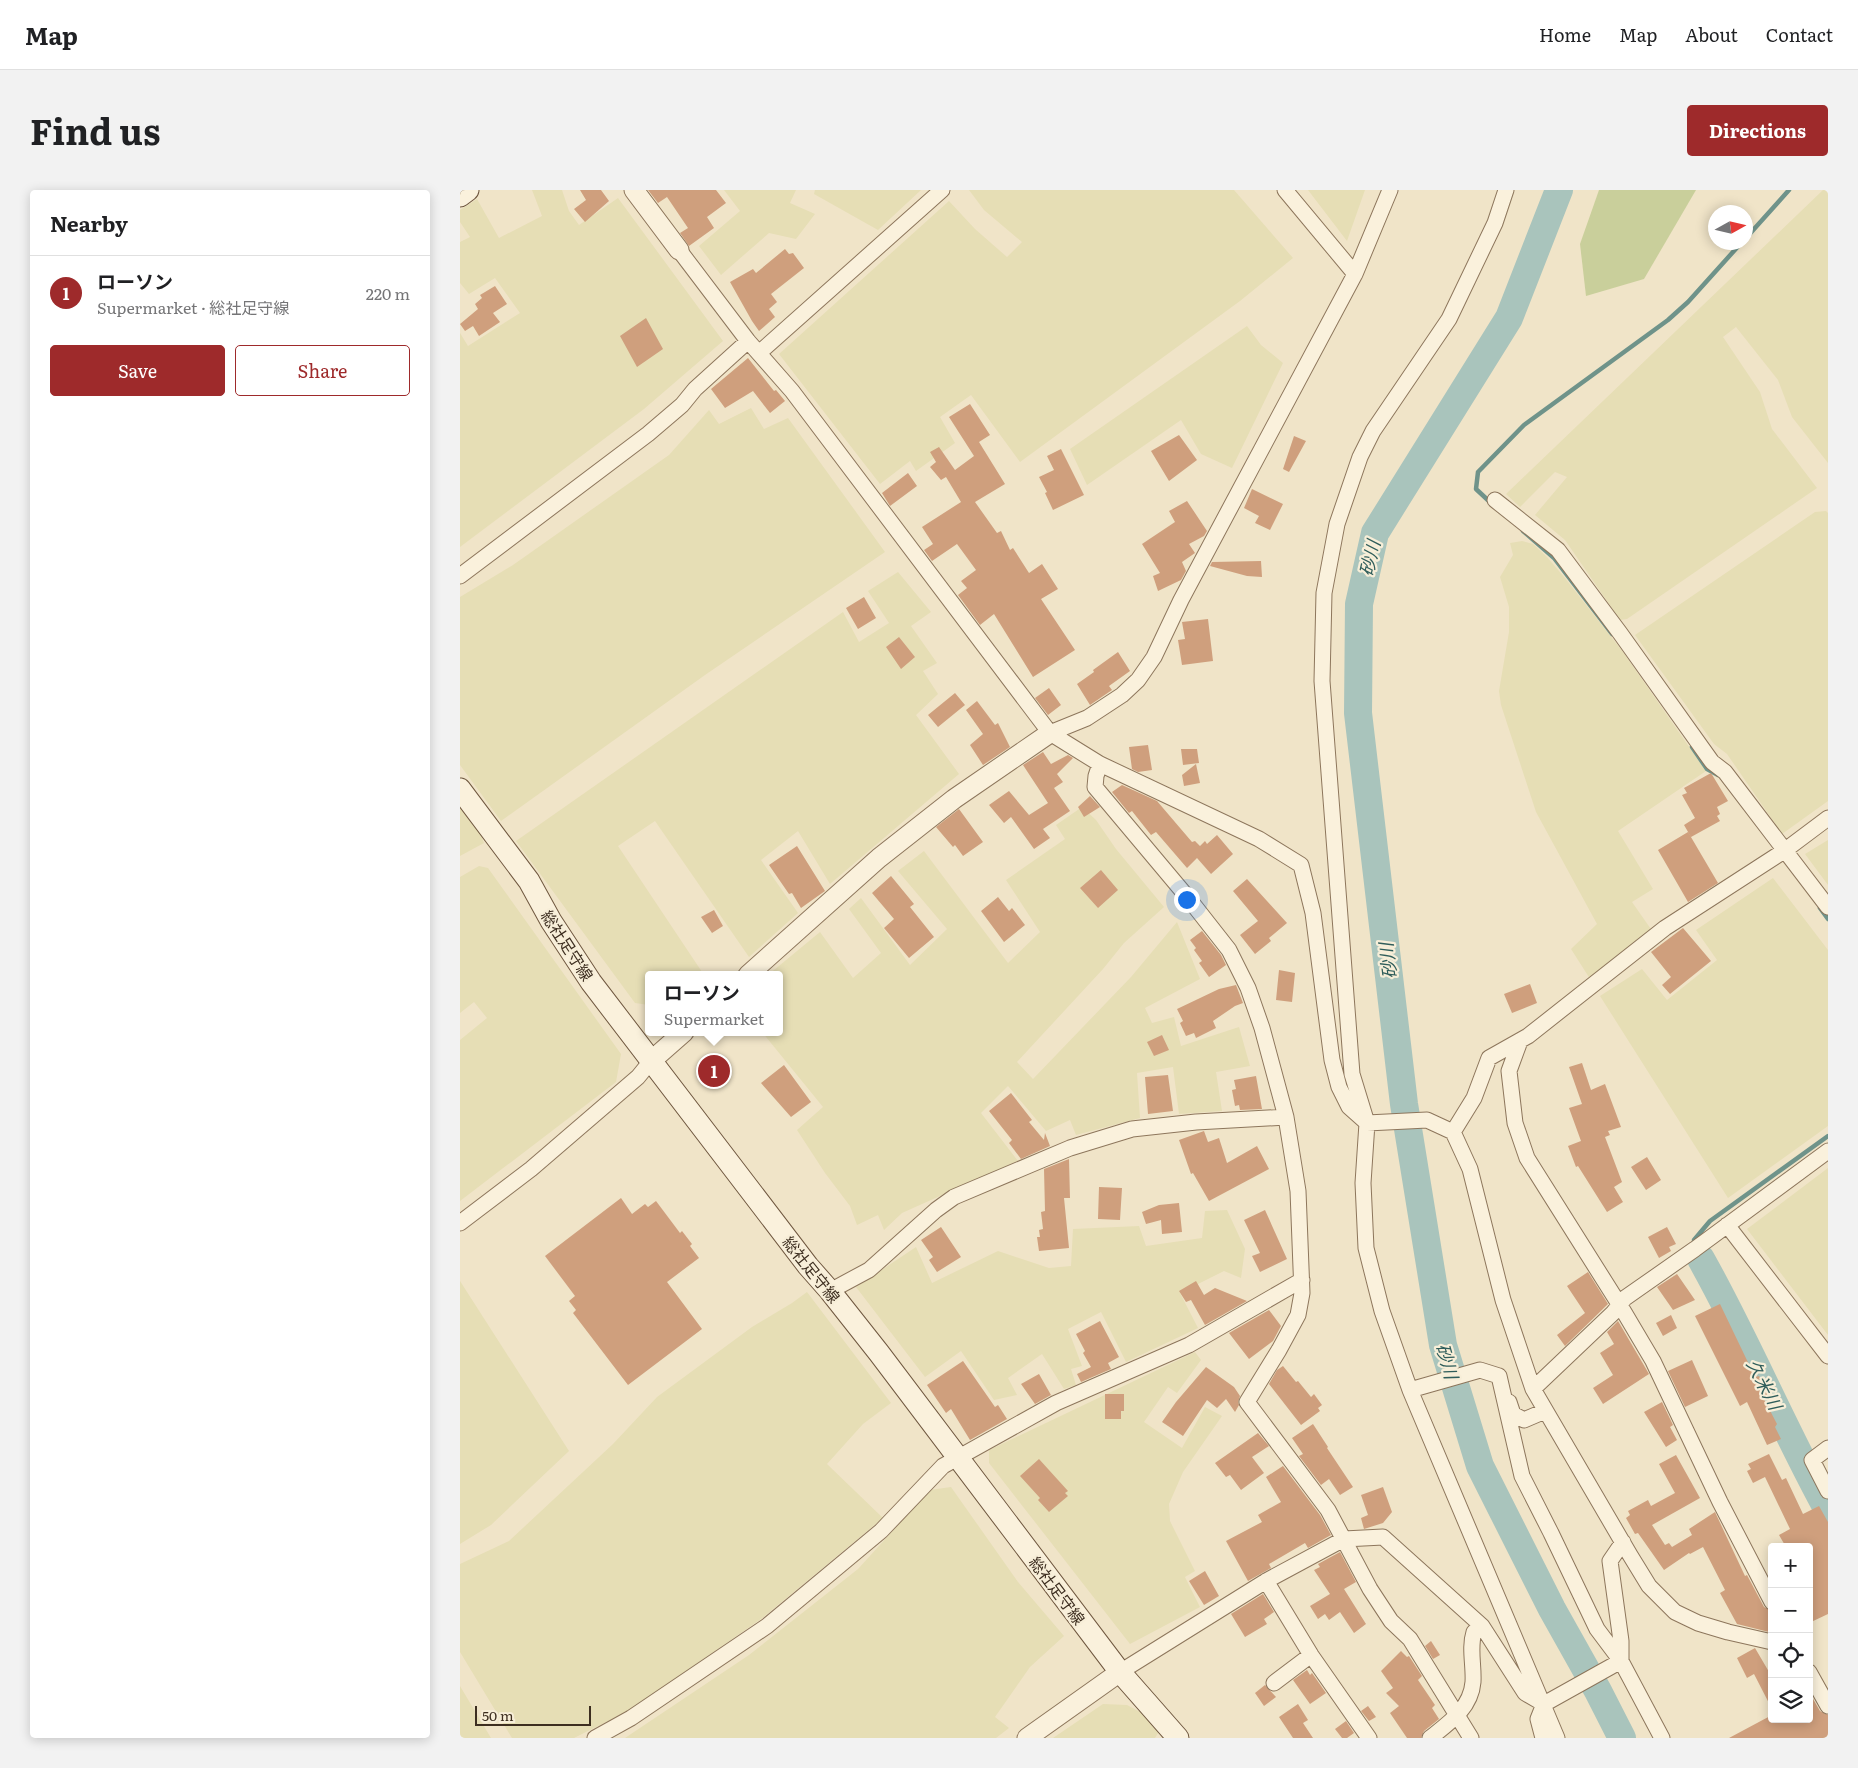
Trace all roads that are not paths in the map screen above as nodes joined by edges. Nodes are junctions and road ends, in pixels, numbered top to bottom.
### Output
1 (468, 190) edge
2 (634, 190) edge
3 (942, 190) edge
4 (1285, 190) edge
5 (1390, 190) edge
6 (1506, 190) edge
7 (460, 196) edge
8 (679, 250) joint
9 (1355, 274) junction
10 (748, 341) junction
11 (759, 353) junction
12 (1494, 500) dead end
13 (460, 576) edge
14 (1050, 733) junction
15 (1100, 764) junction
16 (460, 789) edge
17 (1828, 818) edge
18 (1781, 853) junction
19 (1828, 907) edge
20 (752, 971) edge
21 (680, 1036) edge
22 (1520, 1040) junction
23 (652, 1061) junction
24 (1286, 1117) junction
25 (1374, 1123) junction
26 (1453, 1132) junction
27 (1828, 1150) edge
28 (460, 1223) edge
29 (1727, 1225) junction
30 (1302, 1280) junction
31 (830, 1291) junction
32 (1619, 1305) junction
33 (1828, 1356) edge
34 (1499, 1376) junction
35 (1533, 1389) junction
36 (1410, 1390) junction
37 (1545, 1411) junction
38 (1828, 1448) edge
39 (959, 1458) junction
40 (1828, 1491) edge
41 (1344, 1539) junction
42 (1623, 1542) junction
43 (1266, 1581) junction
44 (1768, 1594) edge
45 (1482, 1626) junction
46 (1768, 1641) edge
47 (1311, 1654) junction
48 (1621, 1660) junction
49 (1120, 1672) junction
50 (1812, 1678) edge
51 (1274, 1683) dead end
52 (1544, 1704) junction
53 (1828, 1706) edge
54 (1457, 1716) junction
55 (1175, 1737) edge
56 (595, 1738) edge
57 (1027, 1738) edge
58 (1368, 1738) edge
59 (1430, 1738) edge
60 (1470, 1738) edge
61 (1543, 1738) edge
62 (1557, 1738) edge
63 (1662, 1738) edge

1 - 7 main road
2 - 8 street
3 - 11 street
4 - 9 street
5 - 9 street
6 - 25 street
8 - 10 street
9 - 14 street
10 - 11 street
10 - 13 street
11 - 14 street
12 - 18 street
14 - 15 street
14 - 20 street
15 - 24 street
15 - 25 street
16 - 23 main road, 総社足守線
17 - 18 street
18 - 19 street
18 - 22 street
21 - 23 street
22 - 26 street
22 - 32 street
23 - 28 street
23 - 31 main road, 総社足守線
24 - 30 street
24 - 31 street
25 - 26 street
25 - 36 street
26 - 35 street
27 - 29 street
29 - 32 street
29 - 33 street
30 - 39 street
30 - 41 street
31 - 39 main road, 総社足守線
32 - 35 street
32 - 44 street
34 - 36 street
34 - 37 street
34 - 48 street
35 - 37 street
36 - 52 street
37 - 42 street
38 - 40 street
39 - 49 main road, 総社足守線
39 - 56 street
41 - 43 street
41 - 45 street
41 - 54 street
42 - 46 street
42 - 48 street
43 - 47 street
43 - 49 street
45 - 52 street
45 - 54 street
47 - 51 street
47 - 58 street
48 - 52 street
48 - 63 street
49 - 55 main road, 総社足守線
49 - 57 street
50 - 53 street
52 - 61 street
52 - 62 street
54 - 59 street
54 - 60 street

